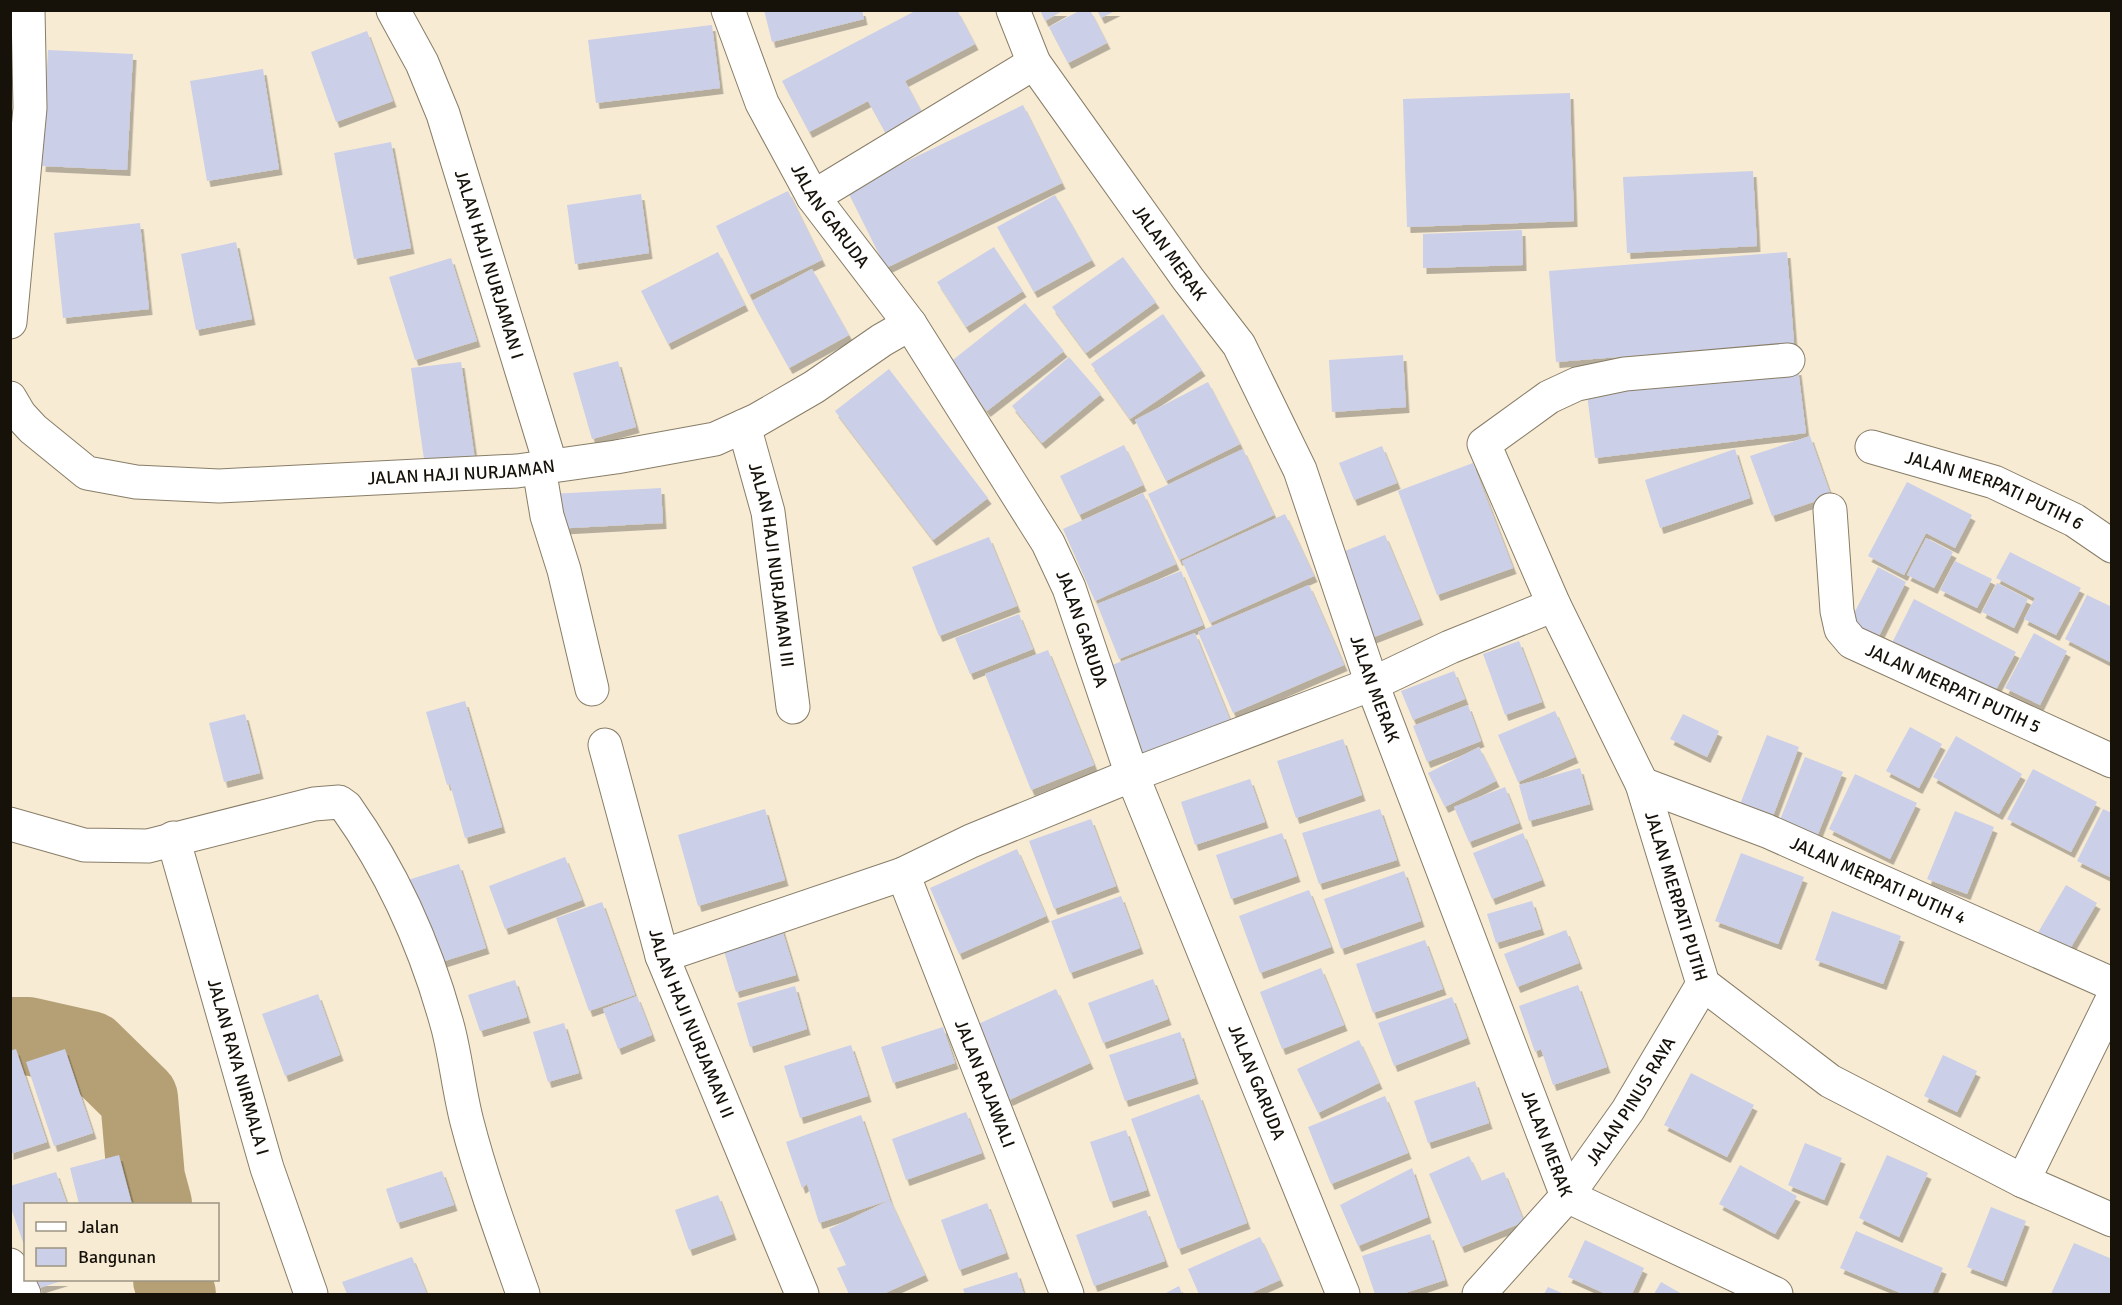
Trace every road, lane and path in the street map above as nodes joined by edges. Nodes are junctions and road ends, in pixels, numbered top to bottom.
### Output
1 (28, 10) edge
2 (393, 10) edge
3 (728, 10) edge
4 (1013, 10) edge
5 (1034, 63) junction
6 (20, 107) edge
7 (813, 197) junction
8 (12, 288) edge
9 (10, 322) edge
10 (910, 324) junction
11 (1788, 360) dead end
12 (10, 398) edge
13 (744, 426) junction
14 (1872, 447) dead end
15 (545, 467) junction
16 (1830, 510) dead end
17 (2112, 546) edge
18 (1554, 605) junction
19 (1372, 684) junction
20 (592, 688) dead end
21 (793, 707) dead end
22 (606, 745) dead end
23 (2112, 761) edge
24 (1132, 776) junction
25 (1642, 784) junction
26 (10, 824) edge
27 (173, 838) junction
28 (903, 874) junction
29 (662, 956) junction
30 (1704, 984) junction
31 (2112, 984) edge
32 (2112, 1000) edge
33 (2023, 1181) junction
34 (1567, 1196) junction
35 (2112, 1220) edge
36 (10, 1265) edge
37 (24, 1294) edge
38 (311, 1294) edge
39 (523, 1294) edge
40 (802, 1294) edge
41 (1067, 1294) edge
42 (1343, 1294) edge
43 (1479, 1294) edge
44 (1776, 1294) edge

1 - 6 street
2 - 15 street, JALAN HAJI NURJAMAN I
3 - 7 street, JALAN GARUDA
4 - 5 street, JALAN MERAK
5 - 7 street
5 - 19 street, JALAN MERAK
6 - 8 street
7 - 10 street, JALAN GARUDA
8 - 9 street
10 - 13 street, JALAN HAJI NURJAMAN
10 - 24 street, JALAN GARUDA
11 - 18 street, JALAN MERPATI PUTIH
12 - 15 street, JALAN HAJI NURJAMAN
13 - 15 street, JALAN HAJI NURJAMAN
13 - 21 street, JALAN HAJI NURJAMAN III
14 - 17 street, JALAN MERPATI PUTIH 6
15 - 20 street
16 - 23 street, JALAN MERPATI PUTIH 5
18 - 19 street
18 - 25 street, JALAN MERPATI PUTIH
19 - 24 street
19 - 34 street, JALAN MERAK
22 - 29 street, JALAN HAJI NURJAMAN II
24 - 28 street
24 - 42 street, JALAN GARUDA
25 - 30 street, JALAN MERPATI PUTIH
25 - 31 street, JALAN MERPATI PUTIH 4
26 - 27 street
27 - 38 street, JALAN RAYA NIRMALA I
27 - 39 street
28 - 29 street
28 - 41 street, JALAN RAJAWALI
29 - 40 street, JALAN HAJI NURJAMAN II
30 - 33 street, JALAN MERPATI PUTIH
30 - 34 street, JALAN PINUS RAYA
32 - 33 street
33 - 35 street, JALAN MERPATI PUTIH
34 - 43 street, JALAN PINUS RAYA
34 - 44 street, JALAN MERAK
36 - 37 street

